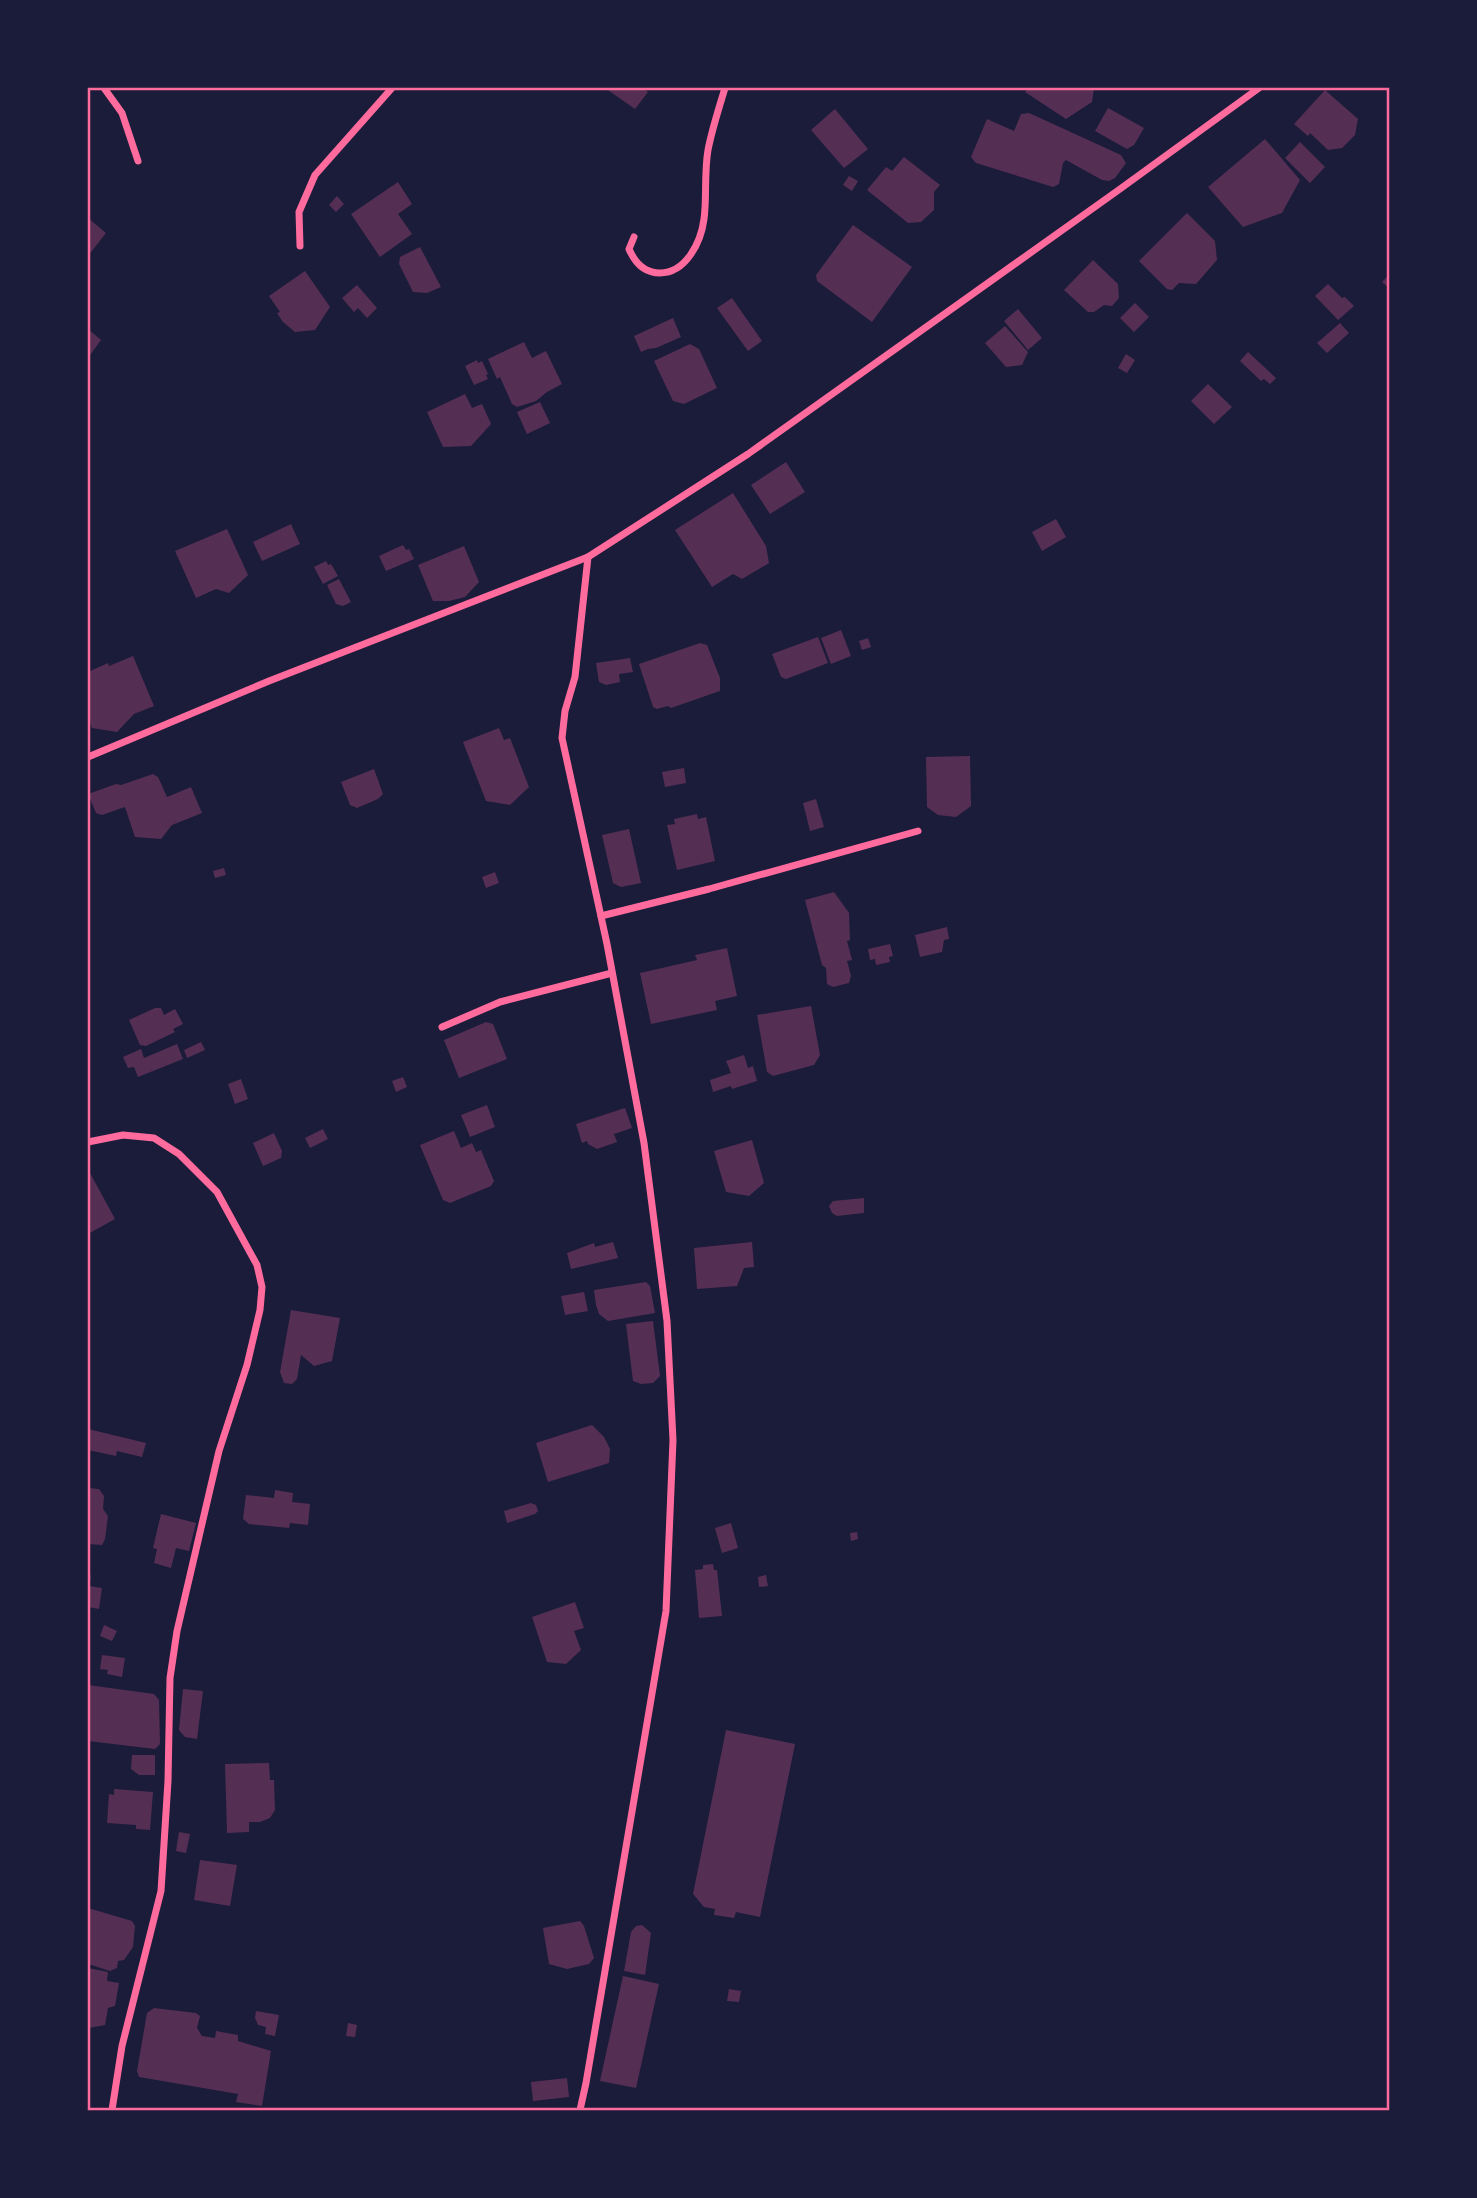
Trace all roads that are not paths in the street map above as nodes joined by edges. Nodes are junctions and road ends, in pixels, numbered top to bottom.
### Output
1 (104, 88) edge
2 (392, 88) edge
3 (725, 88) edge
4 (1259, 88) edge
5 (138, 160) dead end
6 (634, 237) dead end
7 (300, 246) dead end
8 (588, 557) junction
9 (88, 757) edge
10 (918, 831) dead end
11 (601, 916) junction
12 (612, 973) junction
13 (442, 1027) dead end
14 (88, 1142) edge
15 (112, 2110) edge
16 (580, 2110) edge

1 - 5 street
2 - 7 street
3 - 6 street
4 - 8 street
8 - 9 street
8 - 11 street
10 - 11 street
11 - 12 street
12 - 13 street
12 - 16 street
14 - 15 street

